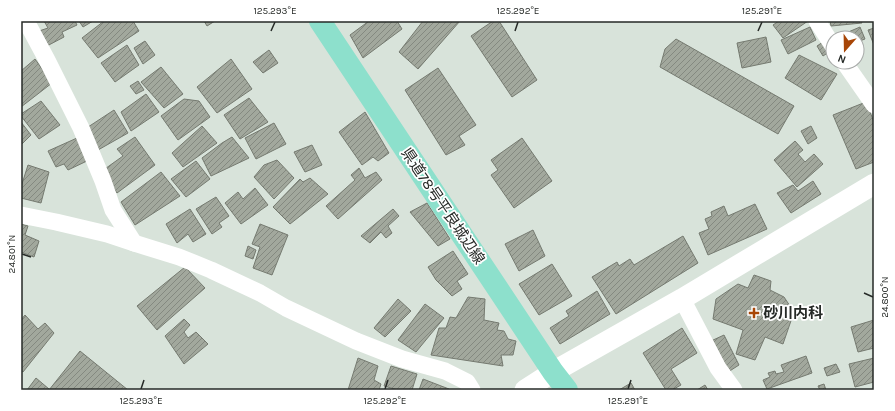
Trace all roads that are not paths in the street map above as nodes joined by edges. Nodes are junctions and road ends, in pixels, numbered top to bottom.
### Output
1 (26, 21) edge
2 (320, 21) edge
3 (817, 21) edge
4 (825, 34) edge
5 (850, 70) edge
6 (874, 105) edge
7 (874, 184) edge
8 (21, 215) edge
9 (134, 244) junction
10 (682, 299) junction
11 (554, 372) junction
12 (472, 390) edge
13 (525, 390) edge
14 (567, 390) edge
15 (734, 390) edge

1 - 9 street
2 - 11 main road, 県道78号平良城辺線
3 - 4 street
5 - 6 street
7 - 10 street
8 - 9 street
9 - 12 street
10 - 11 street
10 - 15 street
11 - 13 street
11 - 14 main road, 県道78号平良城辺線

